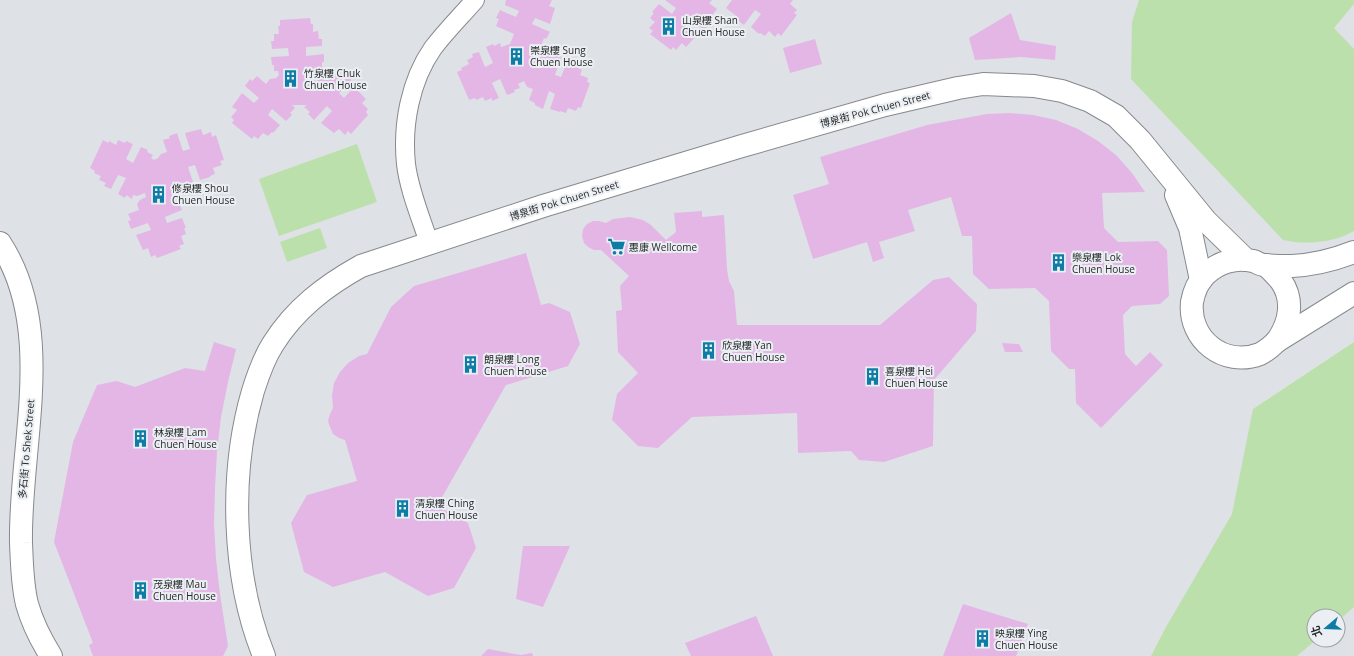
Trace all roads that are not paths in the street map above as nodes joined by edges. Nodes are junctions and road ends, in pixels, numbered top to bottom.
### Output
1 (475, 0) edge
2 (1168, 175) junction
3 (0, 243) edge
4 (429, 243) junction
5 (1354, 252) edge
6 (1256, 262) junction
7 (1200, 280) junction
8 (1354, 292) edge
9 (1277, 341) junction
10 (51, 656) edge
11 (264, 656) edge

1 - 4 street
2 - 4 street, 博泉街 Pok Chuen Street
2 - 6 street, 博泉街 Pok Chuen Street
2 - 7 street, 博泉街 Pok Chuen Street
3 - 10 street, 多石街 To Shek Street
4 - 11 street, 博泉街 Pok Chuen Street
5 - 6 street, 博泉街 Pok Chuen Street
6 - 7 street, 博泉街 Pok Chuen Street
6 - 9 street, 博泉街 Pok Chuen Street
7 - 9 street, 博泉街 Pok Chuen Street
8 - 9 street, 博泉街 Pok Chuen Street

